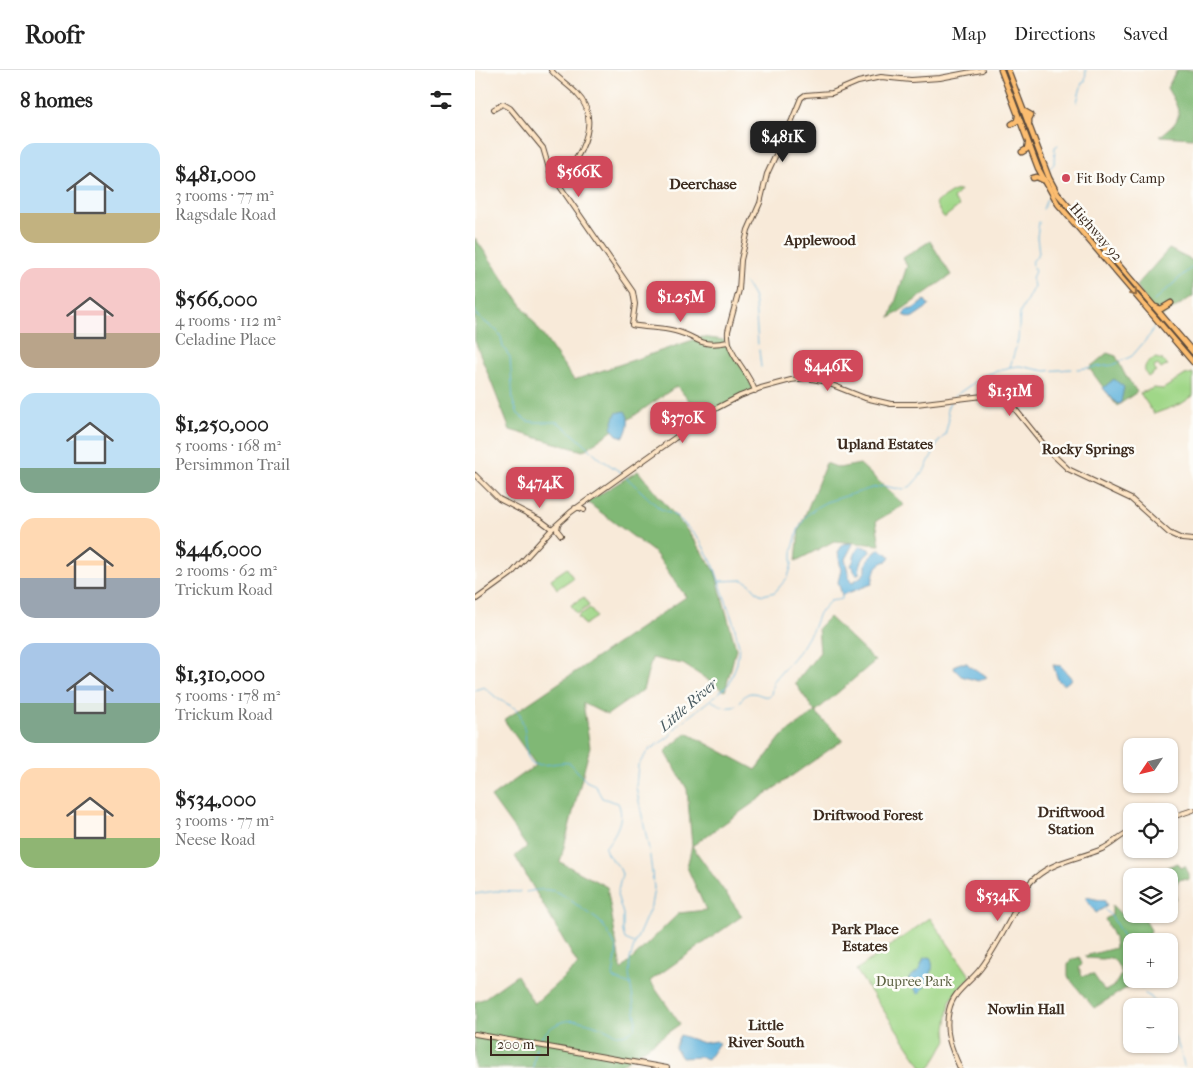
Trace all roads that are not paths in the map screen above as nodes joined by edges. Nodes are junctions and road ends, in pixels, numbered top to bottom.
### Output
1 (551, 70) edge
2 (982, 70) edge
3 (1001, 70) edge
4 (1008, 70) edge
5 (494, 109) dead end
6 (1017, 115) junction
7 (1023, 128) junction
8 (1027, 140) junction
9 (1034, 156) junction
10 (1039, 168) junction
11 (555, 178) junction
12 (1044, 180) junction
13 (1153, 305) junction
14 (1166, 320) junction
15 (728, 342) junction
16 (1193, 352) edge
17 (1193, 362) edge
18 (755, 391) junction
19 (475, 475) edge
20 (606, 486) junction
21 (575, 508) junction
22 (584, 510) dead end
23 (553, 527) junction
24 (561, 536) dead end
25 (1193, 540) edge
26 (526, 558) junction
27 (475, 600) edge
28 (1193, 810) edge
29 (1178, 815) edge
30 (1123, 836) edge
31 (475, 1034) edge
32 (667, 1068) edge
33 (960, 1068) edge

1 - 11 street
2 - 15 street
3 - 6 main road, Highway 92
4 - 13 main road, Highway 92
5 - 11 street
6 - 7 main road, Highway 92
6 - 7 main road
7 - 8 main road, Highway 92
8 - 9 main road, Highway 92
8 - 9 main road
9 - 10 main road, Highway 92
10 - 12 main road, Highway 92
10 - 12 main road
11 - 15 street
12 -> 17 main road, Highway 92
13 - 14 main road, Highway 92
13 - 14 main road
14 - 16 main road, Highway 92
15 - 18 street
18 - 20 street
18 - 25 street
19 - 23 street
20 - 21 street
20 - 23 street
21 - 22 street
21 - 23 street
23 - 24 street
23 - 26 street
23 - 26 street
26 - 27 street
28 - 29 street
30 - 33 street
31 - 32 street

